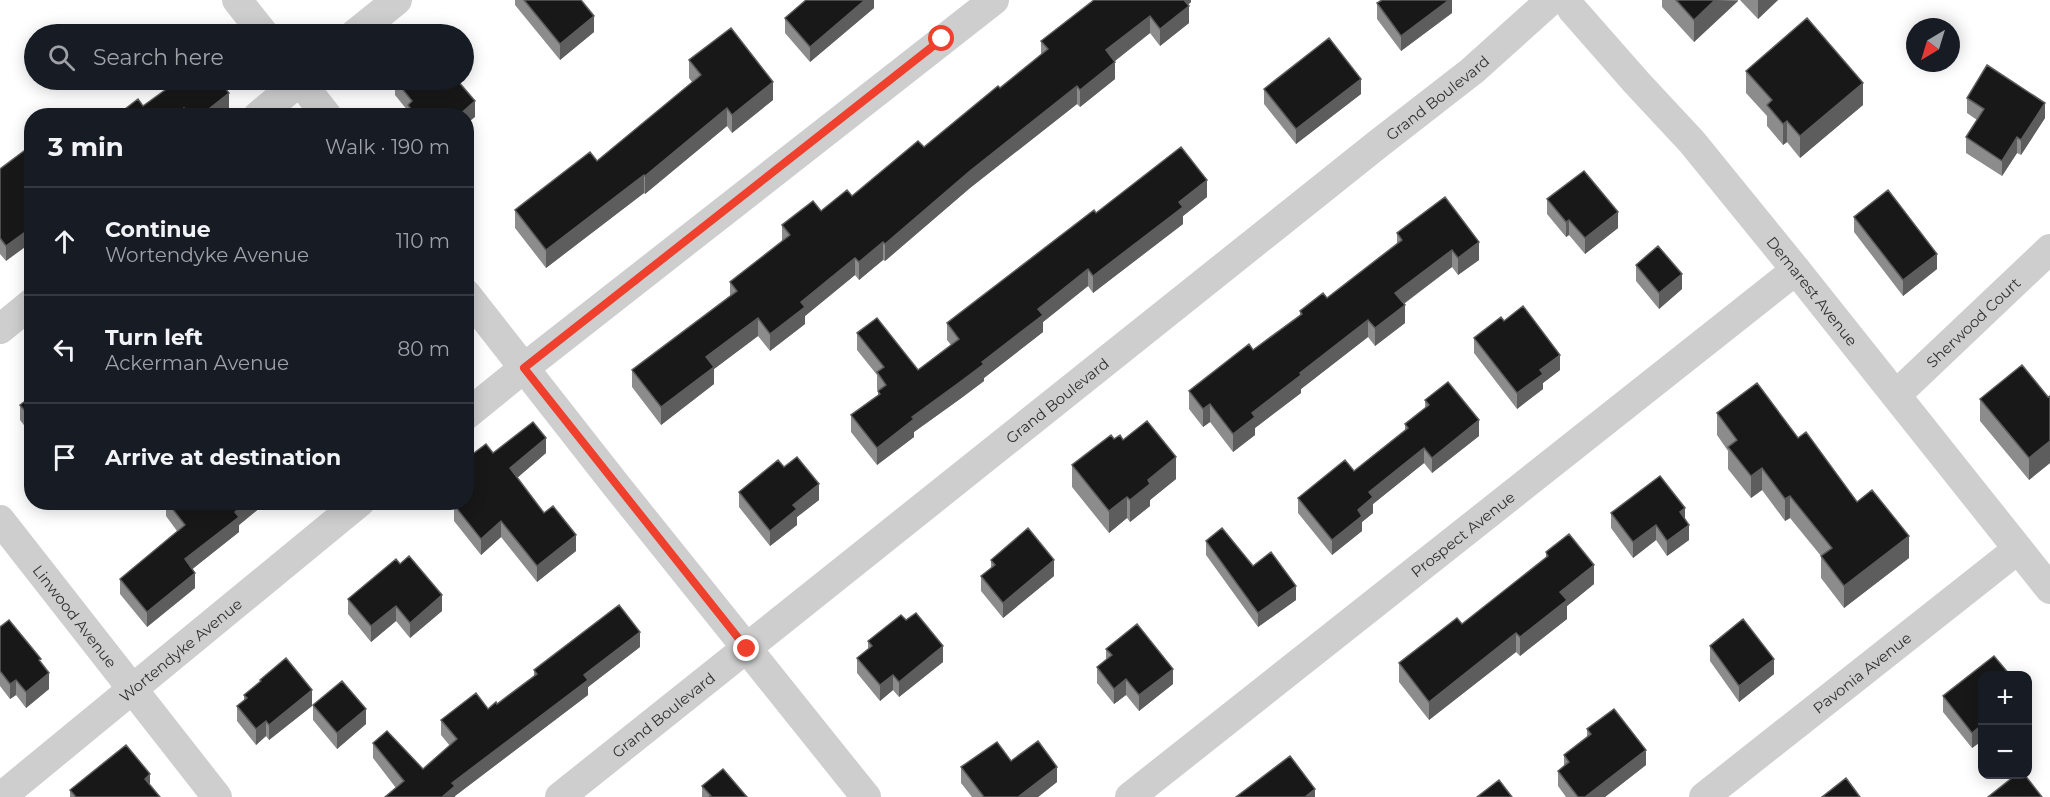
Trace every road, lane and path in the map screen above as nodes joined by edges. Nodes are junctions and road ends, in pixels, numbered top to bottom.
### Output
1 (237, 0) edge
2 (397, 0) edge
3 (994, 0) edge
4 (1551, 0) edge
5 (1567, 0) edge
6 (256, 24) edge
7 (368, 24) edge
8 (288, 90) edge
9 (308, 90) edge
10 (267, 108) edge
11 (321, 108) edge
12 (2050, 249) edge
13 (1796, 270) junction
14 (474, 304) edge
15 (24, 310) edge
16 (0, 329) edge
17 (524, 368) junction
18 (1896, 395) junction
19 (474, 409) edge
20 (350, 510) edge
21 (0, 520) edge
22 (2018, 549) junction
23 (2050, 589) edge
24 (747, 649) junction
25 (133, 689) junction
26 (1, 797) edge
27 (218, 797) edge
28 (560, 797) edge
29 (866, 797) edge
30 (1130, 797) edge
31 (1704, 797) edge

1 - 6 street
2 - 7 street
3 - 17 street
4 - 24 street, Grand Boulevard
5 - 13 street, Demarest Avenue
8 - 10 street
9 - 11 street
12 - 18 street, Sherwood Court
13 - 18 street, Demarest Avenue
13 - 30 street, Prospect Avenue
14 - 17 street
15 - 16 street
17 - 19 street
17 - 24 street
18 - 22 street, Demarest Avenue
20 - 25 street, Wortendyke Avenue
21 - 25 street, Linwood Avenue
22 - 23 street, Demarest Avenue
22 - 31 street, Pavonia Avenue
24 - 28 street, Grand Boulevard
24 - 29 street
25 - 26 street, Wortendyke Avenue
25 - 27 street, Linwood Avenue

